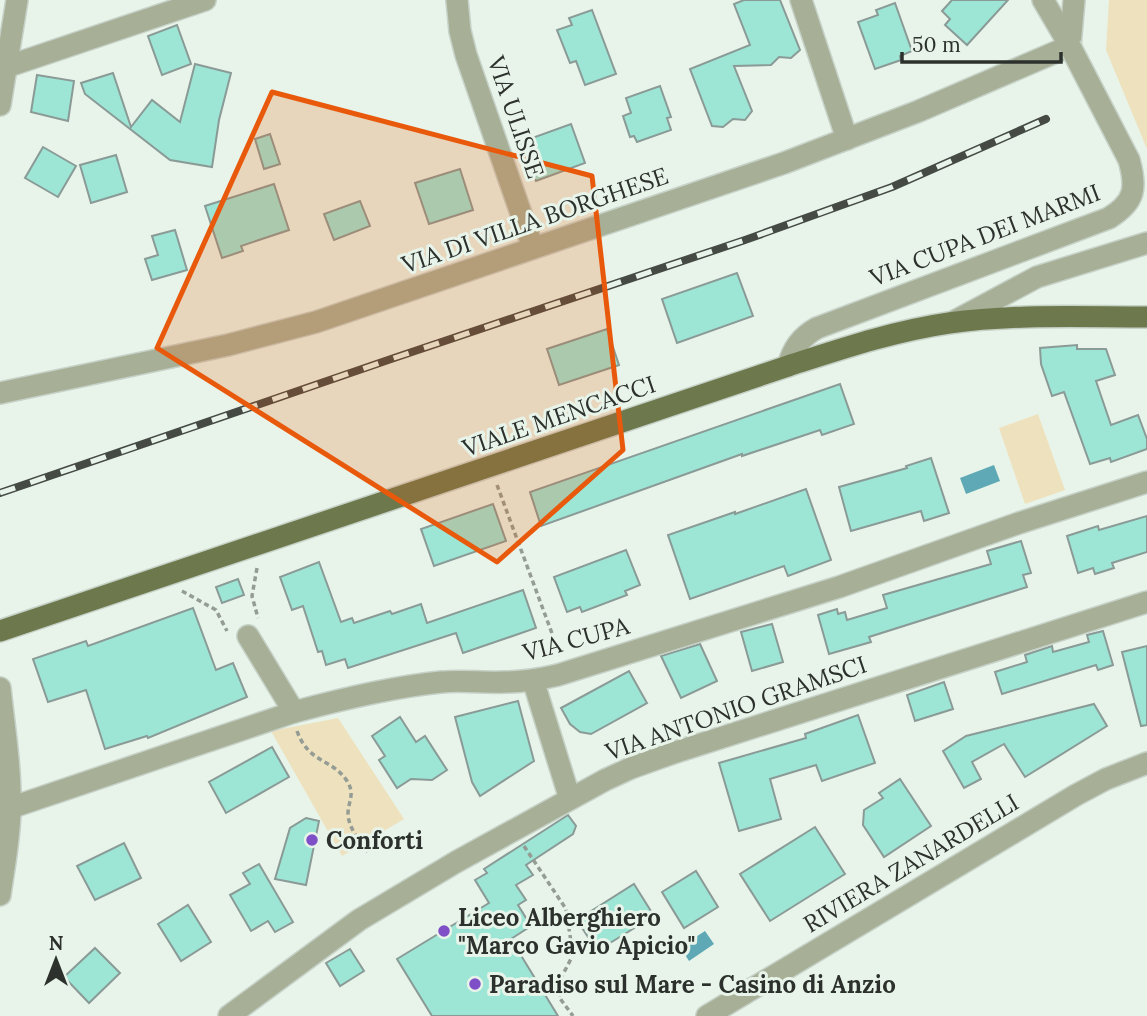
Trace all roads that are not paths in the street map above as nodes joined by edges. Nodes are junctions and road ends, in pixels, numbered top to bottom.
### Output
1 (205, 0) edge
2 (457, 0) edge
3 (801, 0) edge
4 (1043, 0) edge
5 (1074, 0) edge
6 (11, 8) edge
7 (1070, 46) junction
8 (6, 66) junction
9 (0, 105) edge
10 (847, 139) junction
11 (1147, 243) edge
12 (533, 248) junction
13 (1147, 317) edge
14 (951, 323) junction
15 (788, 366) junction
16 (0, 393) edge
17 (1147, 482) edge
18 (1147, 602) edge
19 (0, 631) edge
20 (248, 636) road end
21 (533, 680) junction
22 (0, 688) edge
23 (294, 712) junction
24 (1147, 763) edge
25 (570, 799) junction
26 (10, 808) junction
27 (2, 861) edge
28 (0, 895) edge
29 (229, 1016) edge
30 (707, 1016) edge

1 - 8 street
2 - 12 street, VIA ULISSE
3 - 10 street
4 - 7 street, VIA CUPA DEI MARMI
5 - 7 street
6 - 8 street
7 - 10 street, VIA DI VILLA BORGHESE
7 - 15 street, VIA CUPA DEI MARMI, bridge
8 - 9 street
10 - 12 street, VIA DI VILLA BORGHESE
11 - 14 street
12 - 16 street, VIA DI VILLA BORGHESE
13 - 14 main road, VIALE MENCACCI
14 - 15 main road, VIALE MENCACCI
15 - 19 main road, VIALE MENCACCI
17 - 21 street, VIA CUPA
18 - 25 street, VIA ANTONIO GRAMSCI
20 - 23 street
21 - 23 street, VIA CUPA
21 - 25 street
22 - 26 street
23 - 26 street, VIA CUPA
24 - 30 street, RIVIERA ZANARDELLI
25 - 29 street, VIA ANTONIO GRAMSCI
26 - 27 street
27 - 28 street

